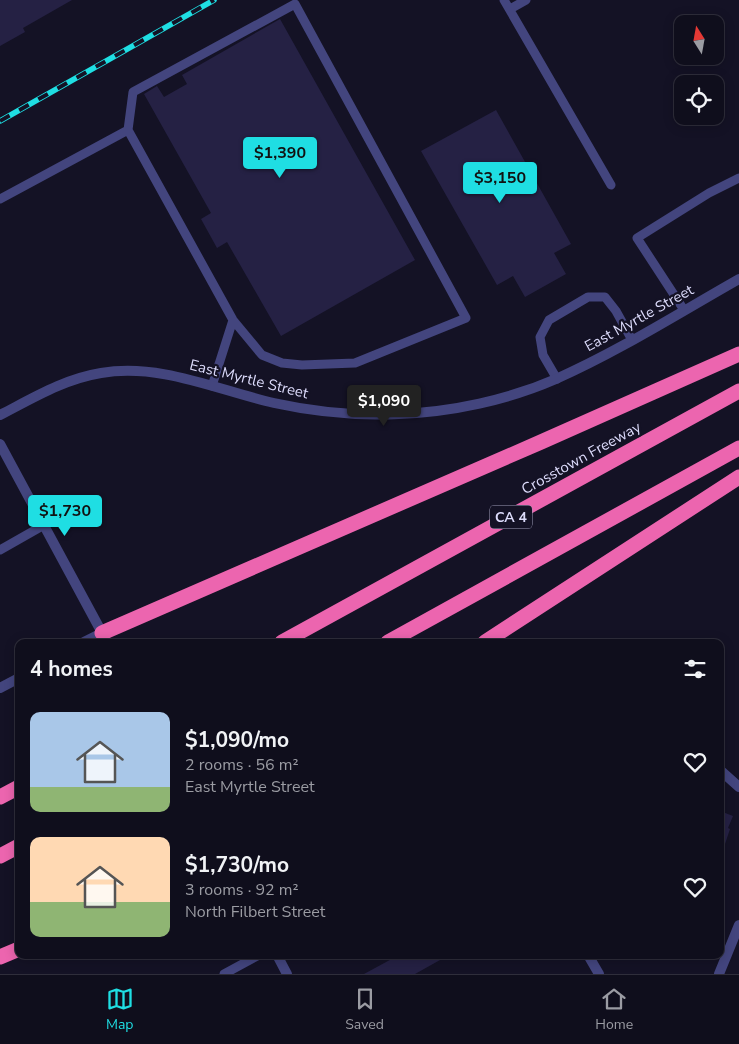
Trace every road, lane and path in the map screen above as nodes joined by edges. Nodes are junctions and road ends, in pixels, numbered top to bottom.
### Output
1 (504, 0) edge
2 (526, 0) edge
3 (510, 9) junction
4 (128, 130) junction
5 (739, 178) edge
6 (611, 185) dead end
7 (0, 199) edge
8 (739, 279) edge
9 (684, 310) junction
10 (233, 320) junction
11 (632, 340) junction
12 (739, 354) edge
13 (557, 379) junction
14 (212, 386) junction
15 (739, 391) edge
16 (0, 415) edge
17 (0, 444) edge
18 (739, 448) edge
19 (739, 477) edge
20 (44, 525) junction
21 (0, 550) edge
22 (105, 638) edge
23 (287, 639) edge
24 (393, 639) edge
25 (490, 639) edge
26 (15, 680) edge
27 (0, 688) edge
28 (724, 773) edge
29 (739, 786) edge
30 (15, 789) edge
31 (0, 797) edge
32 (15, 848) edge
33 (0, 856) edge
34 (739, 925) edge
35 (15, 951) edge
36 (15, 952) edge
37 (0, 957) edge
38 (252, 959) edge
39 (279, 959) edge
40 (590, 959) edge
41 (0, 961) edge
42 (224, 974) edge
43 (287, 974) edge
44 (599, 974) edge
45 (719, 974) edge

1 - 3 lane
2 - 3 lane
3 - 6 lane
4 - 7 lane
4 - 10 lane
4 - 10 lane
5 - 9 lane
8 - 9 street, East Myrtle Street
9 - 11 street, East Myrtle Street
10 - 14 lane
11 - 13 street, East Myrtle Street
11 - 13 lane
12 - 22 highway
13 - 14 street, East Myrtle Street
14 - 16 street, East Myrtle Street
15 - 23 highway, Crosstown Freeway / CA 4
17 - 20 street
18 - 24 highway
19 - 25 highway
20 - 21 lane
20 - 22 street
26 - 27 street
28 - 29 street
30 - 31 highway
32 - 33 highway
34 - 45 street
35 - 37 highway
36 - 41 street
38 - 42 lane
39 - 43 street
40 - 44 street

